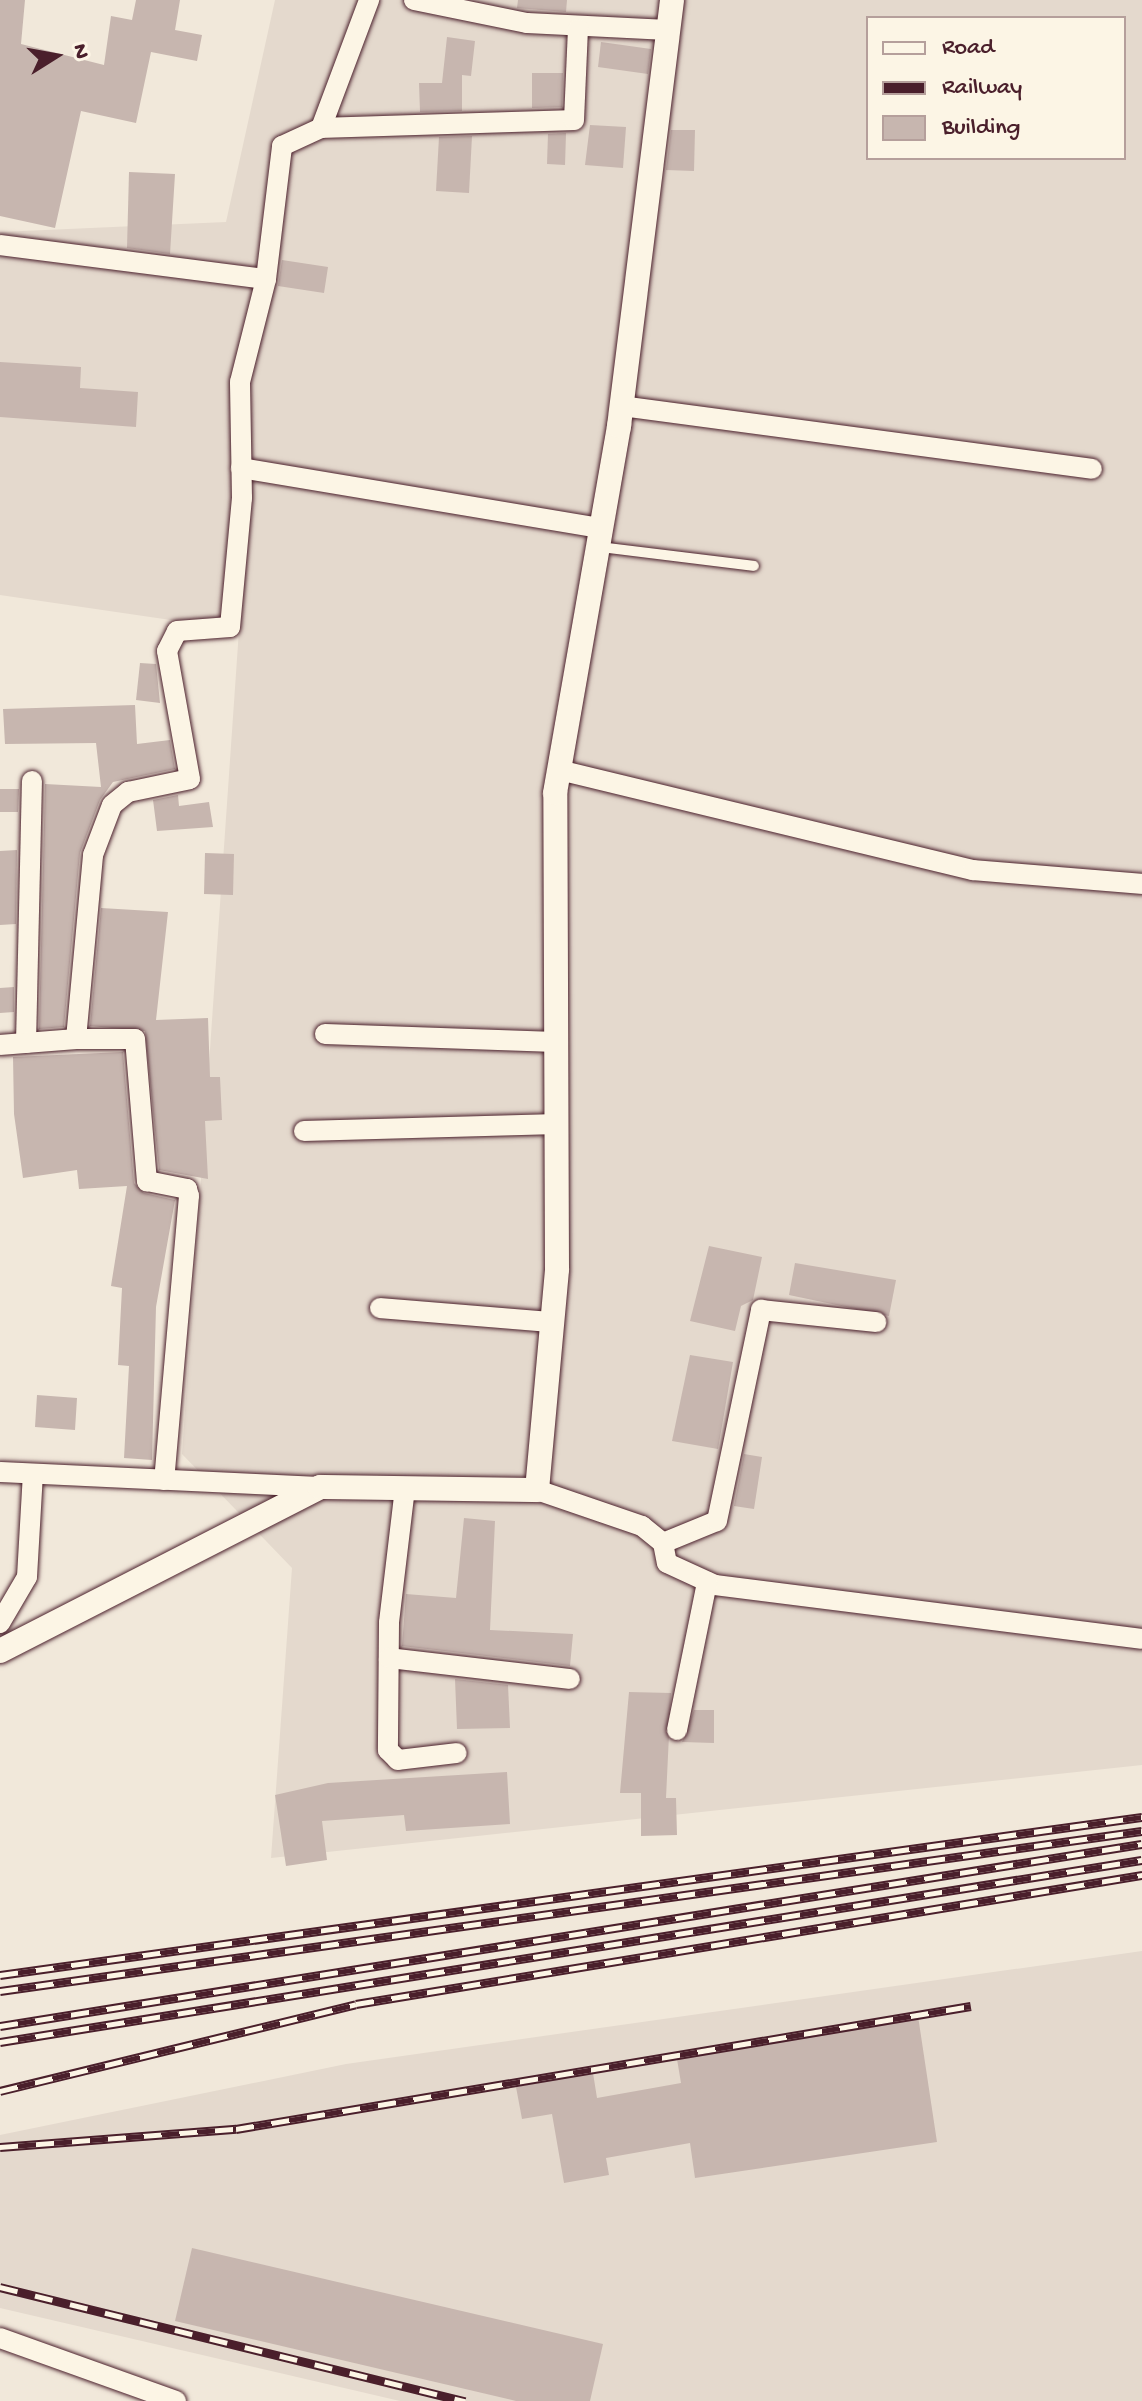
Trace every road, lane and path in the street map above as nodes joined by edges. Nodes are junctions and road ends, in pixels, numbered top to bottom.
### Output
1 (369, 0) edge
2 (414, 0) edge
3 (672, 0) edge
4 (578, 29) junction
5 (668, 30) junction
6 (321, 128) junction
7 (0, 245) edge
8 (266, 279) junction
9 (621, 406) junction
10 (241, 468) junction
11 (1092, 469) dead end
12 (600, 537) junction
13 (754, 566) dead end
14 (559, 770) junction
15 (32, 781) dead end
16 (1142, 884) edge
17 (325, 1034) dead end
18 (76, 1039) junction
19 (556, 1042) junction
20 (26, 1043) junction
21 (0, 1045) edge
22 (557, 1124) junction
23 (304, 1131) dead end
24 (380, 1308) dead end
25 (552, 1322) junction
26 (876, 1322) dead end
27 (0, 1472) edge
28 (33, 1474) junction
29 (164, 1480) junction
30 (320, 1487) junction
31 (405, 1488) junction
32 (537, 1490) junction
33 (663, 1543) junction
34 (707, 1582) junction
35 (0, 1623) edge
36 (1142, 1639) edge
37 (7, 1647) edge
38 (389, 1658) junction
39 (570, 1679) dead end
40 (677, 1730) dead end
41 (457, 1753) dead end
42 (0, 2338) edge
43 (176, 2401) edge

1 - 6 street
2 - 4 street
3 - 5 street
4 - 5 street
4 - 6 street
5 - 9 street
6 - 8 street
7 - 8 street
8 - 10 street
9 - 11 street
9 - 12 street
10 - 12 street
10 - 18 street
12 - 13 lane
12 - 14 street
14 - 16 street
14 - 19 street
15 - 20 street
17 - 19 street
18 - 20 street
18 - 29 street
19 - 22 street
20 - 21 street
22 - 23 street
22 - 25 street
24 - 25 street
25 - 32 street
26 - 33 street
27 - 28 street
28 - 29 street
28 - 35 street
29 - 30 street
30 - 31 street
30 - 37 street
31 - 32 street
31 - 38 street
32 - 33 street
33 - 34 street
34 - 36 street
34 - 40 street
38 - 39 street
38 - 41 street
42 - 43 street

